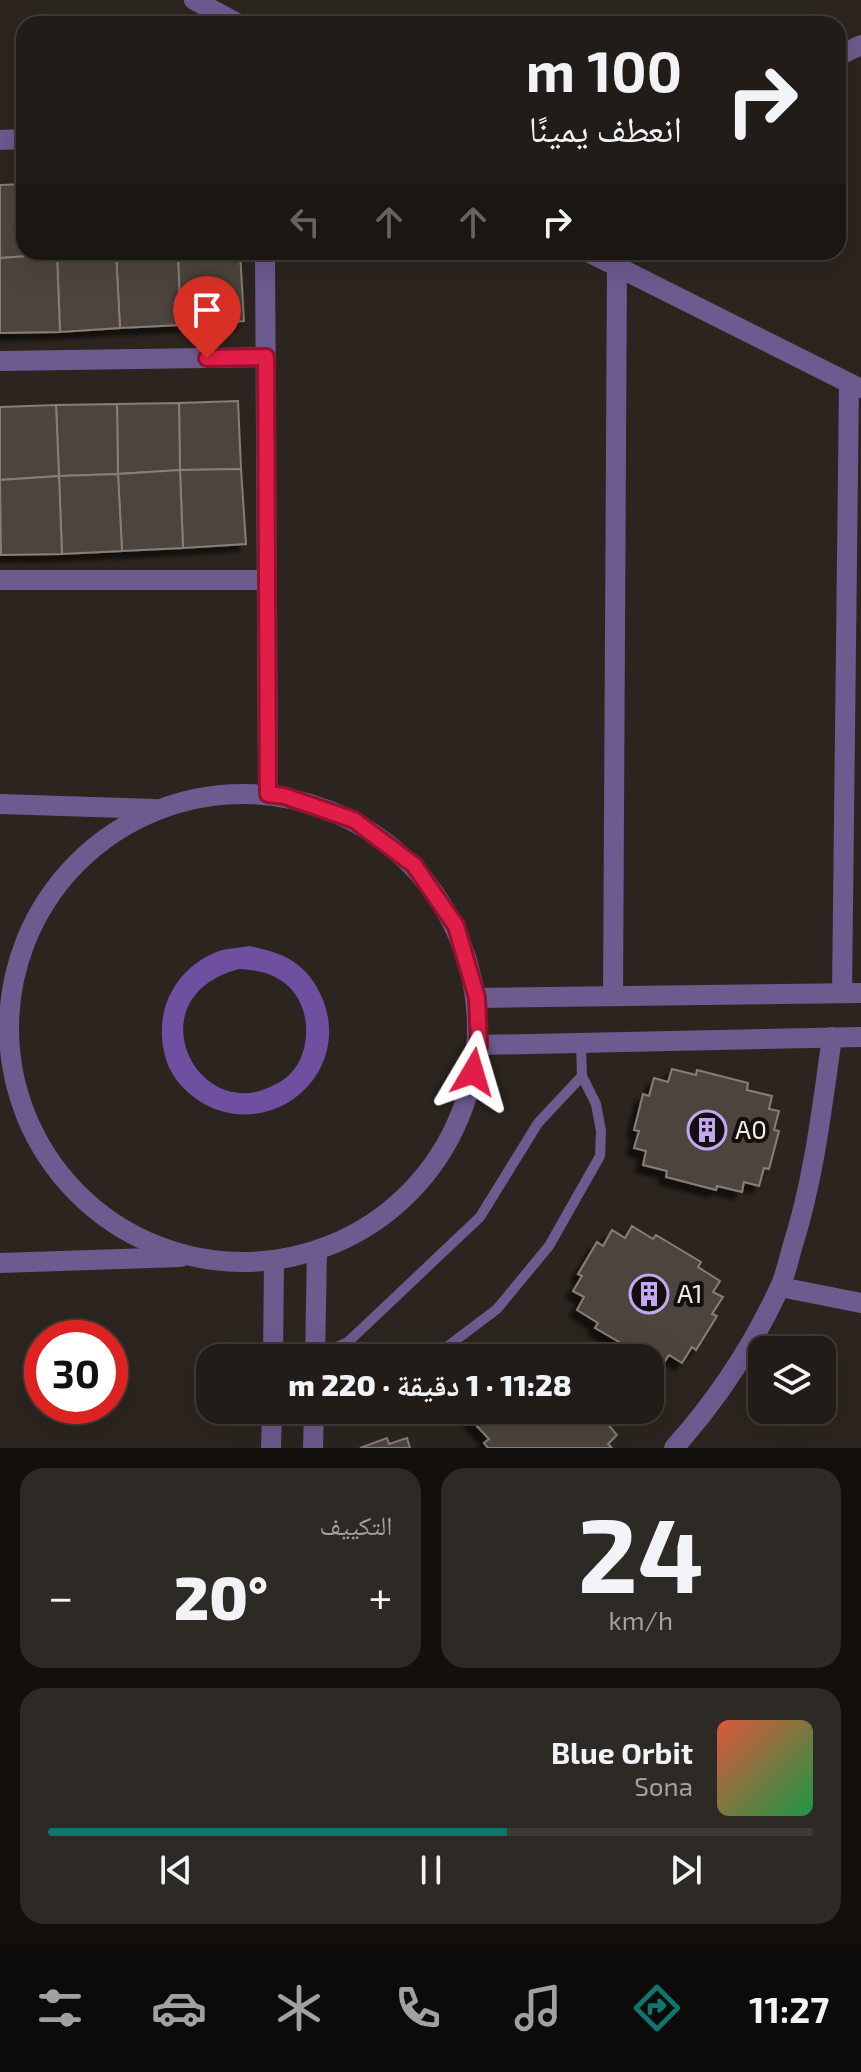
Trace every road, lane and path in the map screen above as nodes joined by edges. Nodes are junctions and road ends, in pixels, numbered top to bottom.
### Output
1 (194, 0) edge
2 (224, 16) edge
3 (265, 260) edge
4 (605, 260) edge
5 (617, 266) junction
6 (266, 357) junction
7 (0, 361) edge
8 (855, 386) edge
9 (0, 580) edge
10 (267, 580) junction
11 (268, 794) junction
12 (0, 804) edge
13 (155, 809) junction
14 (852, 993) edge
15 (613, 996) junction
16 (477, 998) junction
17 (3, 1014) edge
18 (832, 1037) junction
19 (861, 1037) edge
20 (581, 1043) junction
21 (479, 1045) junction
22 (4, 1056) edge
23 (582, 1076) junction
24 (317, 1251) junction
25 (193, 1257) junction
26 (274, 1261) junction
27 (0, 1263) edge
28 (780, 1287) junction
29 (861, 1303) edge
30 (348, 1342) junction
31 (273, 1344) edge
32 (315, 1344) edge
33 (344, 1344) edge
34 (350, 1344) edge
35 (451, 1344) edge
36 (272, 1424) edge
37 (314, 1424) edge
38 (271, 1448) edge
39 (313, 1448) edge
40 (674, 1448) edge

1 - 2 street
3 - 6 street
4 - 5 street
5 - 8 street
5 - 15 street
6 - 7 street
6 - 10 street
8 - 14 street
9 - 10 street
10 - 11 street
11 - 13 street
11 - 16 street
12 - 13 street
13 - 17 street
14 - 15 street
15 - 16 street
16 - 21 street
17 - 22 street
18 - 19 street
18 - 20 street
18 - 28 street
20 - 21 street
20 - 23 lane
21 - 24 street
22 - 25 street
23 - 30 lane
23 - 35 lane
24 - 26 street
24 - 32 street
25 - 26 street
25 - 27 street
26 - 31 street
28 - 29 street
28 - 40 street
30 - 33 lane
30 - 34 lane
36 - 38 street
37 - 39 street

